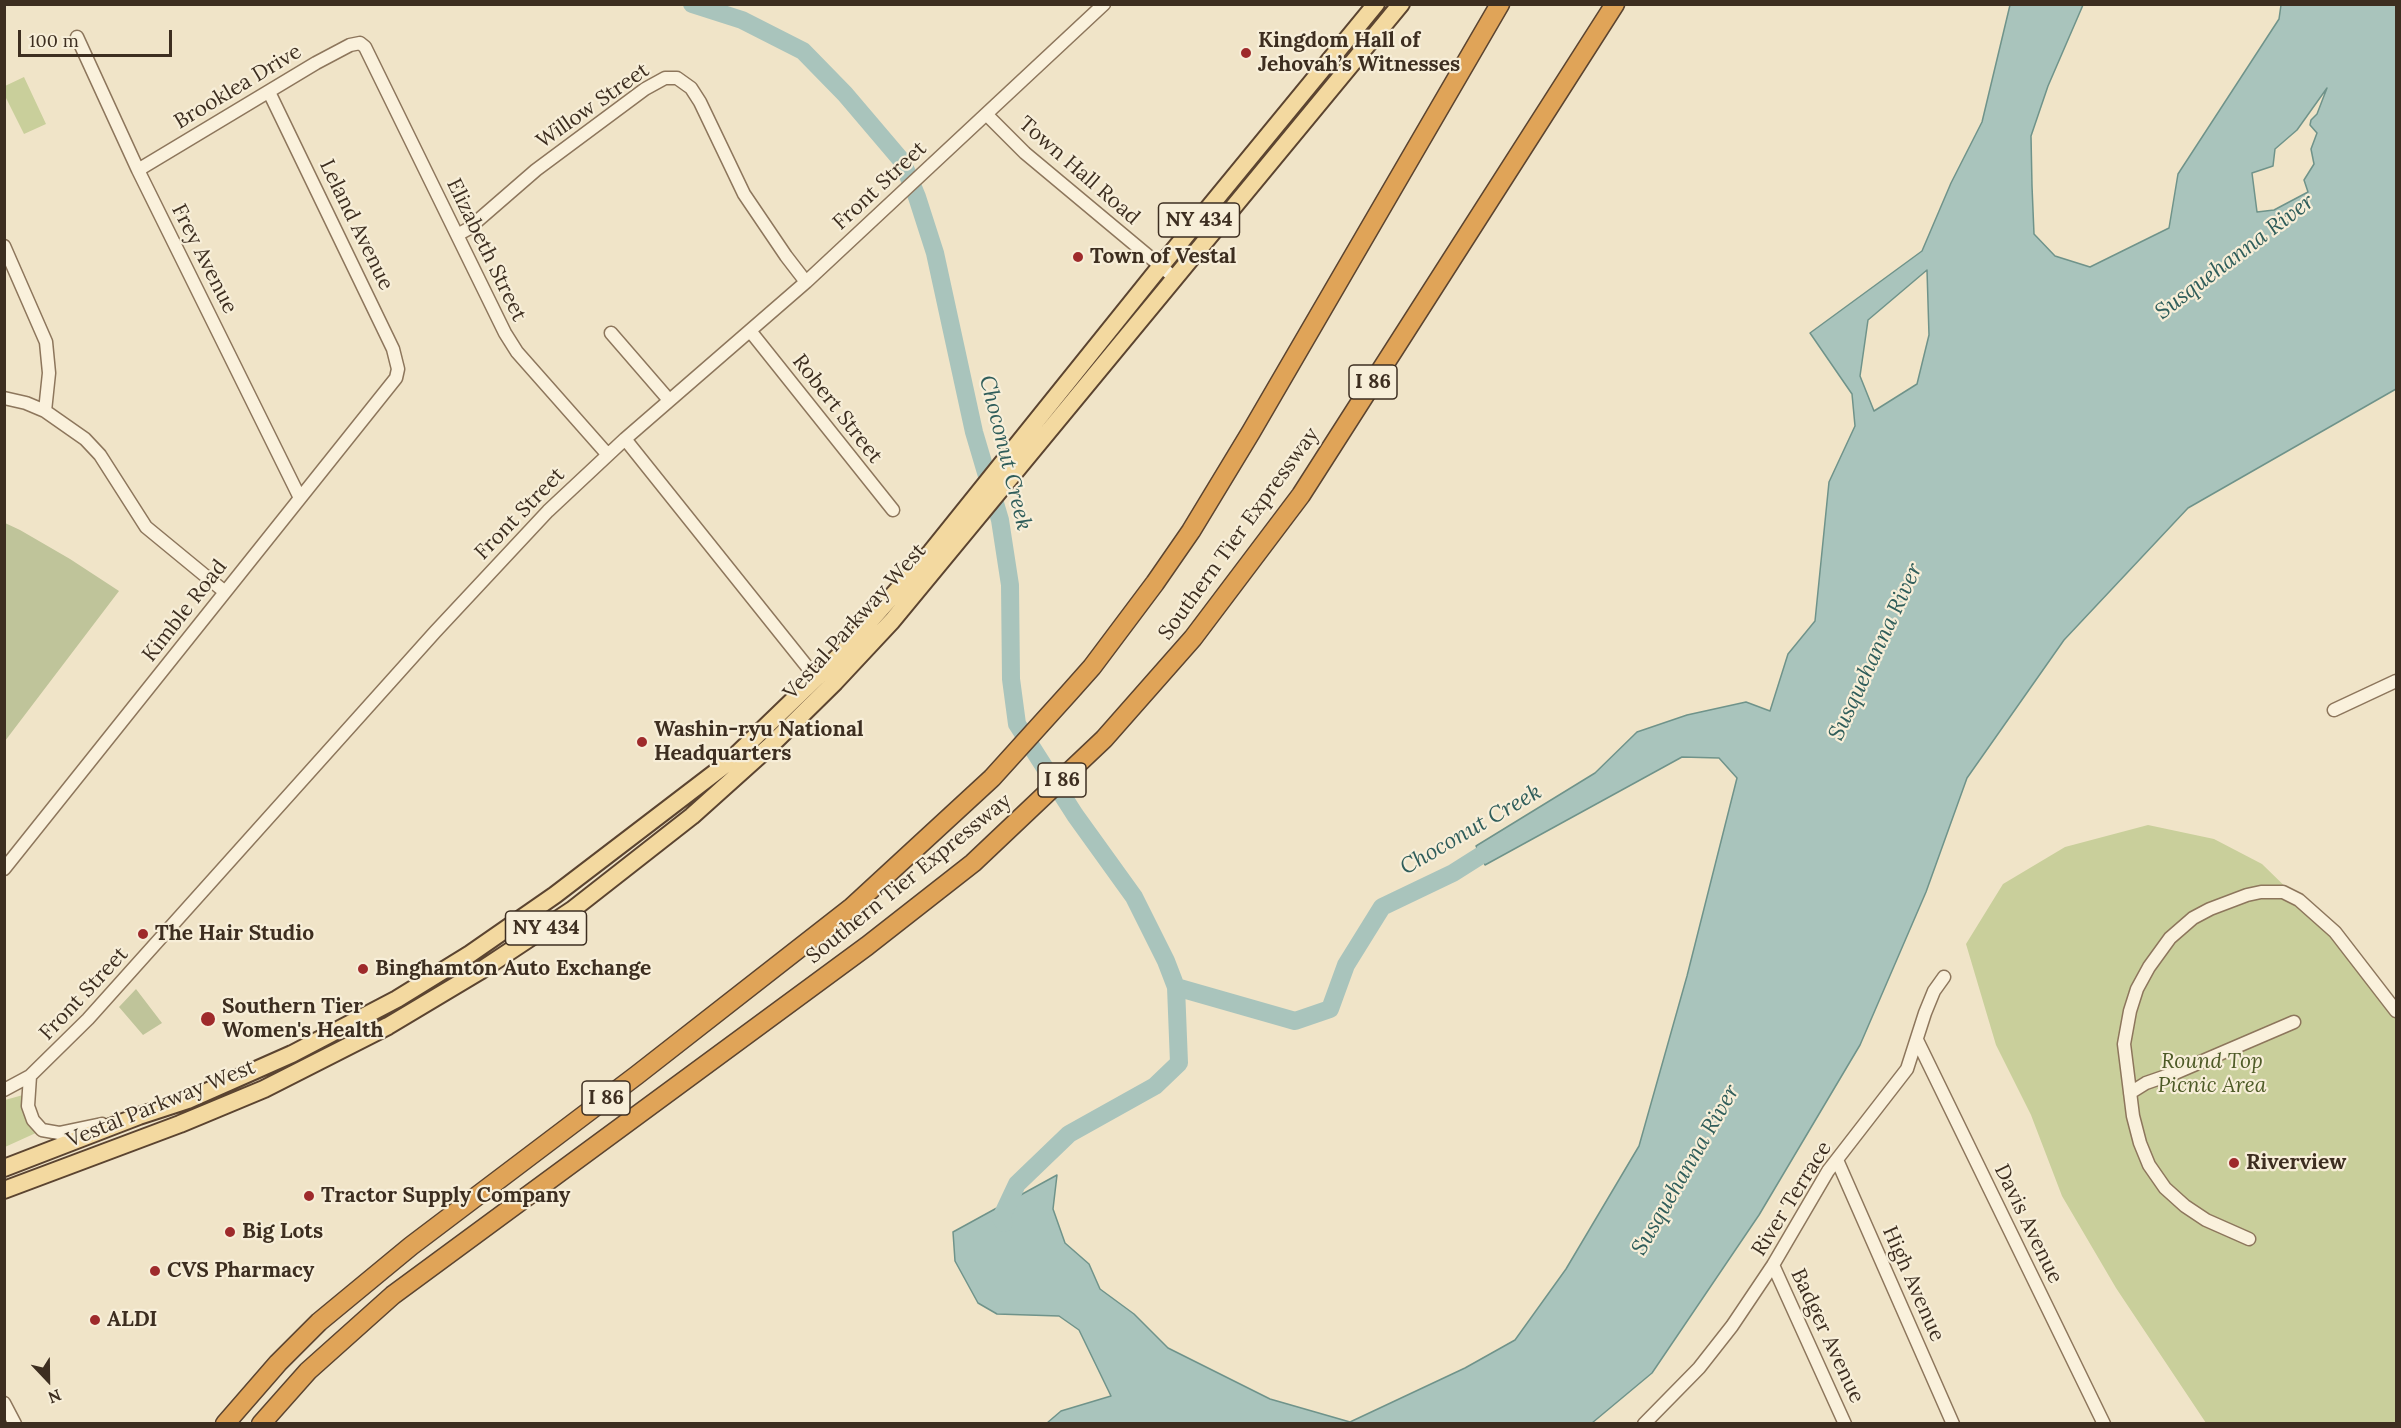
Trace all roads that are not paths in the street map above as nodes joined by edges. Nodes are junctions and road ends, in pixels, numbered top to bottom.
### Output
1 (1104, 4) edge
2 (1376, 4) edge
3 (1401, 4) edge
4 (1500, 4) edge
5 (1615, 4) edge
6 (76, 37) dead end
7 (360, 44) joint
8 (269, 92) junction
9 (986, 114) junction
10 (138, 170) junction
11 (457, 235) junction
12 (4, 246) edge
13 (1160, 267) junction
14 (1176, 279) junction
15 (806, 282) junction
16 (751, 332) junction
17 (610, 333) dead end
18 (396, 378) joint
19 (4, 398) edge
20 (669, 400) junction
21 (45, 411) junction
22 (625, 439) junction
23 (608, 455) junction
24 (300, 498) junction
25 (893, 510) dead end
26 (225, 592) junction
27 (817, 679) junction
28 (2397, 681) edge
29 (2334, 710) dead end
30 (4, 869) edge
31 (1944, 977) dead end
32 (2397, 1011) edge
33 (2294, 1022) dead end
34 (1917, 1040) junction
35 (30, 1076) junction
36 (4, 1090) edge
37 (2130, 1093) junction
38 (139, 1116) junction
39 (1837, 1160) junction
40 (4, 1168) edge
41 (4, 1190) edge
42 (2249, 1239) dead end
43 (1773, 1265) junction
44 (4, 1403) edge
45 (15, 1424) edge
46 (225, 1424) edge
47 (261, 1424) edge
48 (1644, 1424) edge
49 (1845, 1424) edge
50 (1953, 1424) edge
51 (2104, 1424) edge

1 - 9 street, Front Street
2 - 13 main road, Vestal Parkway West / NY 434
3 - 14 main road, Vestal Parkway West / NY 434
4 - 46 highway, Southern Tier Expressway / I 86
5 - 47 highway, Southern Tier Expressway / I 86
6 - 10 street, Frey Avenue
7 - 8 street, Brooklea Drive
7 - 11 street, Elizabeth Street
8 - 10 street, Brooklea Drive
8 - 18 street, Leland Avenue
9 - 13 street, Town Hall Road
9 - 15 street, Front Street
10 - 24 street, Frey Avenue
11 - 15 street, Willow Street
11 - 23 street, Elizabeth Street
12 - 21 street
13 - 14 street, Town Hall Road
13 - 27 main road, Vestal Parkway West / NY 434
14 - 41 main road, Vestal Parkway West / NY 434
15 - 16 street, Front Street
16 - 20 street, Front Street
16 - 25 street, Robert Street
17 - 20 street
18 - 24 street, Kimble Road
19 - 21 street
20 - 22 street, Front Street
21 - 26 street
22 - 23 street, Front Street
22 - 27 street
23 - 35 street, Front Street
24 - 26 street, Kimble Road
26 - 30 street, Kimble Road
27 - 38 main road, Vestal Parkway West / NY 434
28 - 29 street
31 - 34 street, River Terrace
32 - 37 street
33 - 37 street
34 - 39 street, River Terrace
34 - 51 street, Davis Avenue
35 - 36 street, Front Street
35 - 38 street
37 - 42 street
38 - 40 main road, Vestal Parkway West / NY 434
39 - 43 street, River Terrace
39 - 50 street, High Avenue
43 - 48 street, River Terrace
43 - 49 street, Badger Avenue
44 - 45 street

